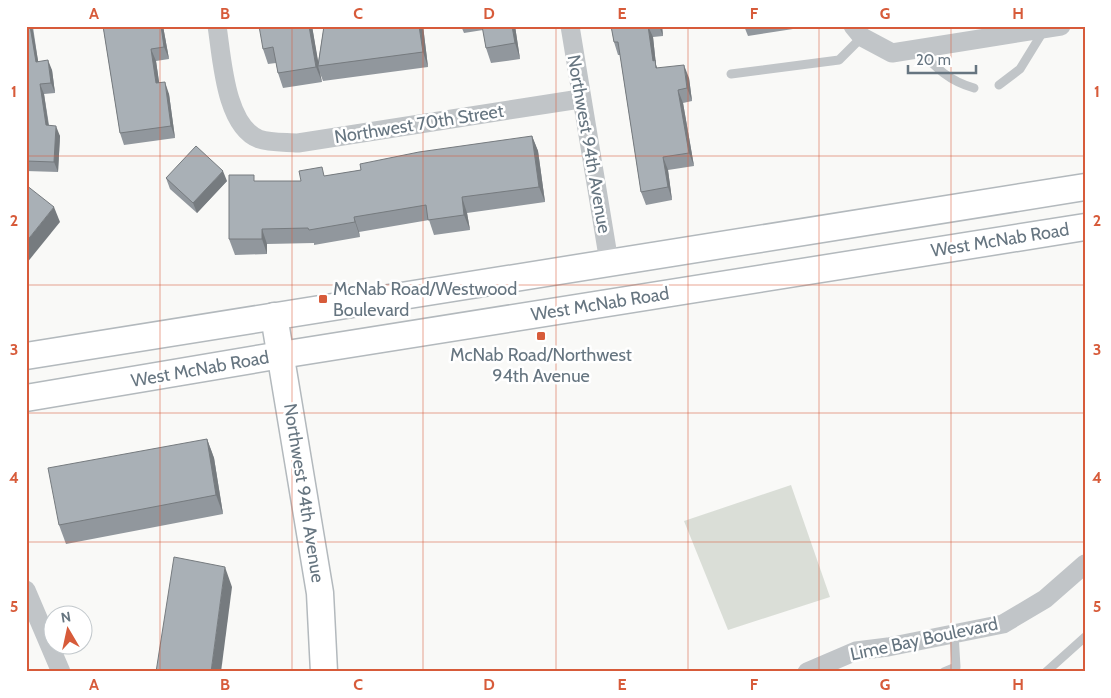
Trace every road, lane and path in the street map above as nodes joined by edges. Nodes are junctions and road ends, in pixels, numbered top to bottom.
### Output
1 (217, 26) edge
2 (570, 26) edge
3 (1053, 28) edge
4 (858, 32) edge
5 (919, 49) junction
6 (731, 74) dead end
7 (999, 85) dead end
8 (974, 88) dead end
9 (580, 99) junction
10 (1085, 187) edge
11 (1085, 227) edge
12 (609, 262) junction
13 (274, 316) junction
14 (282, 355) junction
15 (26, 356) edge
16 (26, 398) edge
17 (1085, 564) edge
18 (26, 590) edge
19 (954, 633) junction
20 (1085, 637) edge
21 (957, 670) edge
22 (60, 672) edge
23 (324, 672) edge
24 (807, 672) edge
25 (944, 672) edge
26 (1046, 672) edge

1 - 9 street, Northwest 70th Street
2 - 9 street, Northwest 94th Avenue
3 - 5 street
3 - 7 lane
4 - 5 street
4 - 6 lane
5 - 8 lane
9 - 12 street, Northwest 94th Avenue
10 - 12 main road
11 - 14 main road, West McNab Road
12 - 13 main road
13 - 14 main road, Northwest 94th Avenue
13 - 15 main road
14 - 16 main road, West McNab Road
14 - 23 main road, Northwest 94th Avenue
17 - 19 street, Lime Bay Boulevard
18 - 22 street
19 - 21 lane
19 - 24 street, Lime Bay Boulevard
20 - 26 lane
21 - 25 lane

